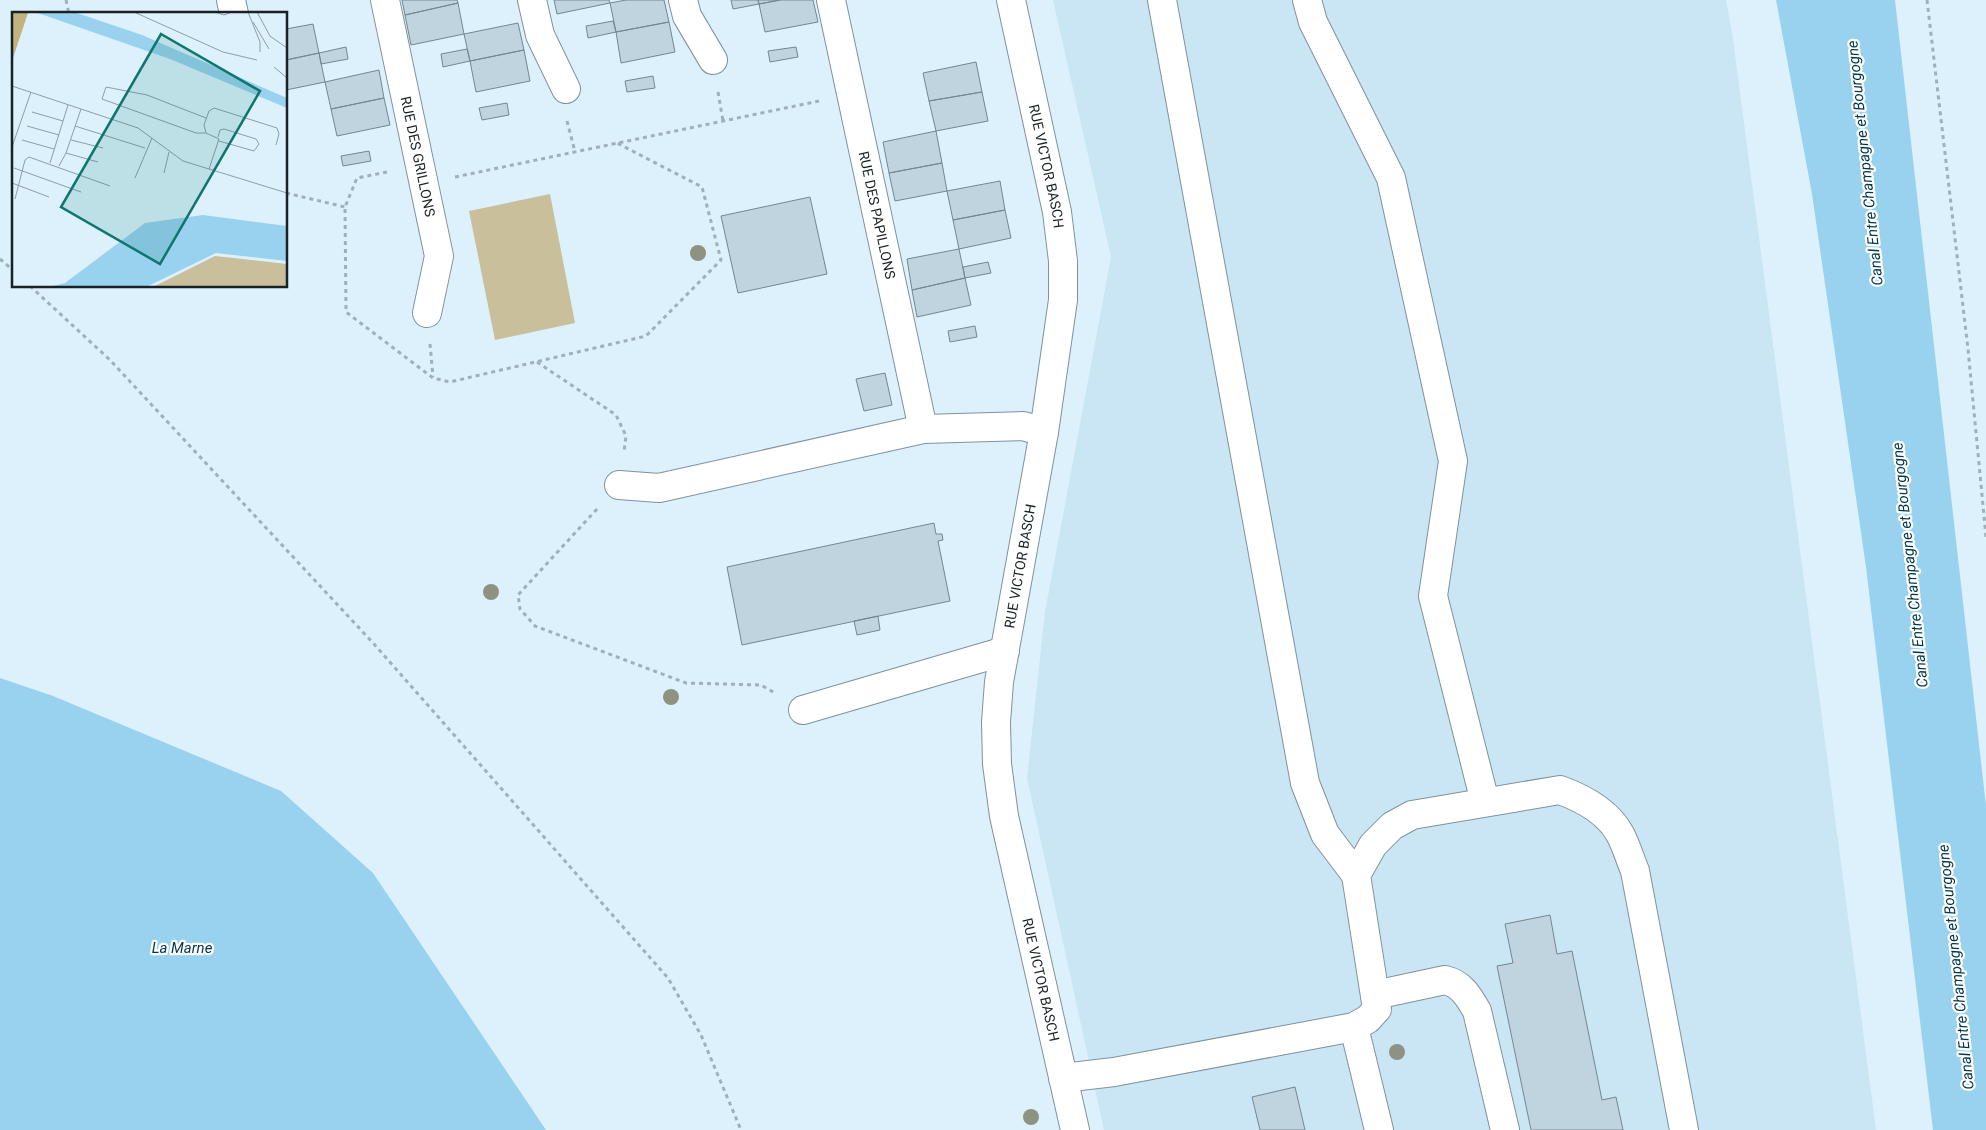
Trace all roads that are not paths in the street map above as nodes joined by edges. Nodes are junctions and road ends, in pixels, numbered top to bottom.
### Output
1 (385, 0) edge
2 (532, 0) edge
3 (683, 0) edge
4 (831, 0) edge
5 (1011, 0) edge
6 (1162, 0) edge
7 (1307, 0) edge
8 (713, 60) dead end
9 (566, 89) dead end
10 (427, 313) dead end
11 (924, 429) junction
12 (1044, 432) junction
13 (619, 485) road end
14 (1005, 651) junction
15 (803, 710) road end
16 (1486, 802) junction
17 (1356, 874) junction
18 (1375, 995) junction
19 (1354, 1027) junction
20 (1064, 1078) junction
21 (1075, 1130) edge
22 (1379, 1130) edge
23 (1505, 1130) edge
24 (1684, 1130) edge

1 - 10 street, RUE DES GRILLONS
2 - 9 street
3 - 8 street
4 - 11 street, RUE DES PAPILLONS
5 - 12 street, RUE VICTOR BASCH
6 - 17 street
7 - 16 street
11 - 12 street
11 - 13 street
12 - 14 street, RUE VICTOR BASCH
14 - 15 street
14 - 20 street, RUE VICTOR BASCH
16 - 17 street
16 - 24 street
17 - 18 street
18 - 19 street
18 - 23 street
19 - 20 street
19 - 22 street
20 - 21 street, RUE VICTOR BASCH

